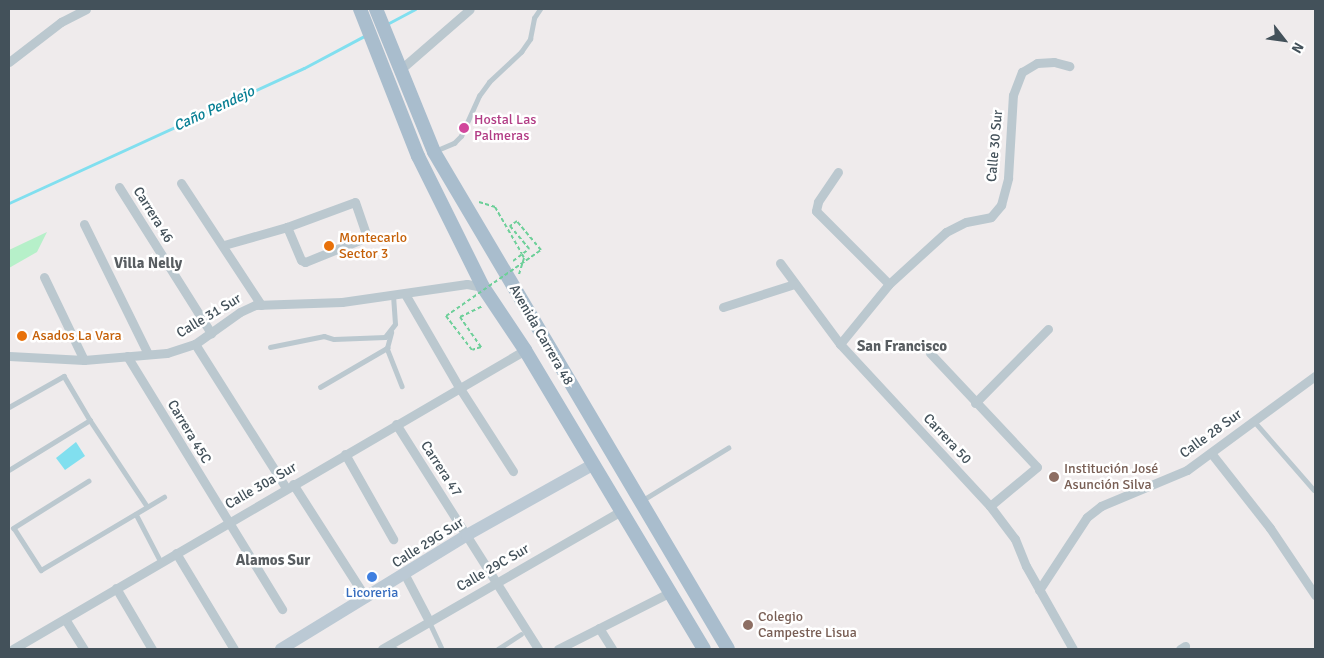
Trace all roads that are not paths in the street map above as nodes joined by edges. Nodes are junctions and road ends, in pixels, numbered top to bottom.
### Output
1 (86, 9) edge
2 (470, 9) edge
3 (540, 9) edge
4 (377, 12) edge
5 (361, 14) edge
6 (9, 62) edge
7 (399, 64) junction
8 (1069, 66) dead end
9 (434, 152) junction
10 (838, 172) dead end
11 (180, 183) dead end
12 (119, 187) dead end
13 (84, 224) dead end
14 (287, 227) junction
15 (224, 245) junction
16 (780, 263) dead end
17 (44, 277) dead end
18 (794, 284) junction
19 (888, 284) junction
20 (483, 287) junction
21 (405, 294) junction
22 (393, 296) junction
23 (261, 305) junction
24 (722, 307) dead end
25 (1048, 329) dead end
26 (211, 333) junction
27 (391, 333) junction
28 (195, 344) junction
29 (840, 344) junction
30 (270, 347) dead end
31 (388, 348) junction
32 (525, 350) junction
33 (930, 353) dead end
34 (148, 354) junction
35 (9, 356) edge
36 (127, 356) junction
37 (84, 360) junction
38 (1315, 376) edge
39 (402, 386) dead end
40 (320, 387) dead end
41 (459, 387) junction
42 (975, 402) junction
43 (9, 407) edge
44 (90, 420) junction
45 (1253, 420) junction
46 (396, 424) junction
47 (728, 448) dead end
48 (1211, 453) junction
49 (345, 454) junction
50 (592, 465) junction
51 (9, 470) edge
52 (513, 471) dead end
53 (89, 481) dead end
54 (289, 486) junction
55 (1314, 490) dead end
56 (164, 496) dead end
57 (640, 502) junction
58 (147, 506) junction
59 (990, 506) junction
60 (619, 512) junction
61 (136, 514) junction
62 (228, 522) junction
63 (467, 535) junction
64 (393, 539) dead end
65 (176, 553) junction
66 (161, 562) junction
67 (405, 575) junction
68 (496, 580) junction
69 (116, 588) junction
70 (1039, 590) junction
71 (669, 593) junction
72 (1315, 595) edge
73 (366, 598) junction
74 (282, 609) dead end
75 (65, 619) junction
76 (429, 621) junction
77 (599, 628) junction
78 (521, 634) dead end
79 (284, 648) edge
80 (13, 649) edge
81 (84, 649) edge
82 (152, 649) edge
83 (234, 649) edge
84 (382, 649) edge
85 (442, 649) edge
86 (498, 649) edge
87 (538, 649) edge
88 (558, 649) edge
89 (612, 649) edge
90 (704, 649) edge
91 (728, 649) edge
92 (1073, 649) edge

1 - 6 street
2 - 7 street
3 - 9 lane
4 - 7 main road, Avenida Carrera 48
5 - 20 main road, Avenida Carrera 48
7 - 9 main road, Avenida Carrera 48
8 - 19 street, Calle 30 Sur
9 - 57 main road, Avenida Carrera 48
10 - 19 street
11 - 15 street
12 - 26 street, Carrera 46
13 - 34 street
14 - 14 street
14 - 15 street
15 - 23 street
16 - 18 street, Carrera 50
17 - 37 street
18 - 24 street
18 - 29 street, Carrera 50
19 - 29 street, Calle 30 Sur
20 - 21 street, Calle 31 Sur
20 - 32 main road, Avenida Carrera 48
21 - 22 street, Calle 31 Sur
21 - 41 street
22 - 23 street, Calle 31 Sur
22 - 27 lane
23 - 26 street, Calle 31 Sur
25 - 42 street
26 - 28 street, Calle 31 Sur
27 - 30 lane
27 - 31 lane
28 - 34 street, Calle 31 Sur
28 - 54 street
29 - 59 street, Carrera 50
31 - 39 lane
31 - 40 lane
32 - 41 street, Calle 30a Sur
32 - 50 main road, Avenida Carrera 48
33 - 42 street
34 - 36 street, Calle 31 Sur
35 - 37 street, Calle 31 Sur
36 - 37 street, Calle 31 Sur
36 - 62 street, Carrera 45C
38 - 45 street, Calle 28 Sur
41 - 46 street, Calle 30a Sur
41 - 52 street
42 - 59 street
43 - 44 lane
44 - 51 lane
44 - 58 lane
45 - 48 street, Calle 28 Sur
45 - 55 lane
46 - 49 street, Calle 30a Sur
46 - 63 street, Carrera 47
47 - 57 lane
48 - 70 street, Calle 28 Sur
48 - 72 street
49 - 54 street, Calle 30a Sur
49 - 64 street
50 - 60 main road, Avenida Carrera 48
50 - 63 street, Calle 29G Sur
53 - 61 lane
54 - 62 street, Calle 30a Sur
54 - 73 street
56 - 58 lane
57 - 91 main road, Avenida Carrera 48
58 - 61 lane
59 - 70 street, Carrera 50
60 - 68 street, Calle 29C Sur
60 - 71 main road, Avenida Carrera 48
61 - 66 lane
62 - 65 street, Calle 30a Sur
62 - 74 street, Carrera 45C
63 - 67 street, Calle 29G Sur
63 - 68 street, Carrera 47
65 - 66 street, Calle 30a Sur
65 - 83 street
66 - 69 street, Calle 30a Sur
67 - 73 street, Calle 29G Sur
67 - 76 street
68 - 76 street, Calle 29C Sur
68 - 87 street, Carrera 47
69 - 75 street, Calle 30a Sur
69 - 82 street
70 - 92 street, Carrera 50
71 - 77 street
71 - 90 main road, Avenida Carrera 48
73 - 79 street, Calle 29G Sur
75 - 80 street, Calle 30a Sur
75 - 81 street
76 - 84 street, Calle 29C Sur
76 - 85 lane
77 - 88 street
77 - 89 street
78 - 86 lane

